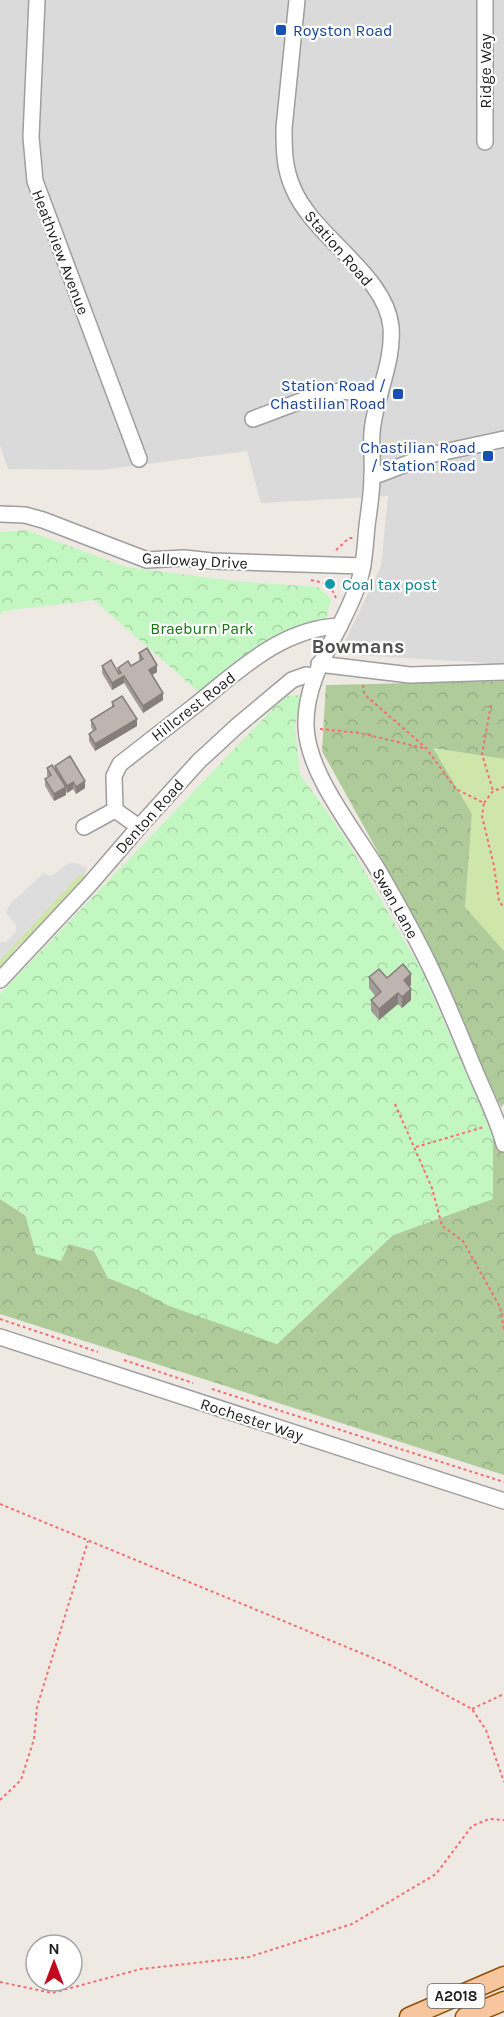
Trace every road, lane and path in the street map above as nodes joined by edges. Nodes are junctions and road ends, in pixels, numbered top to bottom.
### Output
1 (37, 0) edge
2 (297, 0) edge
3 (485, 0) edge
4 (486, 142) dead end
5 (379, 395) junction
6 (253, 420) dead end
7 (504, 439) edge
8 (139, 459) dead end
9 (372, 477) junction
10 (0, 514) edge
11 (363, 566) junction
12 (340, 626) junction
13 (317, 670) junction
14 (504, 672) edge
15 (363, 685) dead end
16 (491, 705) dead end
17 (306, 728) junction
18 (426, 748) junction
19 (504, 787) edge
20 (493, 791) junction
21 (484, 802) junction
22 (115, 810) junction
23 (84, 827) dead end
24 (139, 827) junction
25 (504, 908) edge
26 (0, 980) edge
27 (395, 1104) dead end
28 (496, 1123) junction
29 (504, 1144) edge
30 (416, 1147) junction
31 (0, 1319) edge
32 (504, 1330) edge
33 (0, 1337) edge
34 (104, 1354) dead end
35 (124, 1360) dead end
36 (200, 1386) dead end
37 (210, 1389) dead end
38 (504, 1482) edge
39 (504, 1501) edge
40 (0, 1504) edge
41 (88, 1541) junction
42 (504, 1694) edge
43 (472, 1709) junction
44 (504, 1782) edge
45 (0, 1800) edge
46 (504, 1820) edge
47 (504, 1976) edge
48 (0, 1982) edge
49 (504, 2001) edge
50 (409, 2017) edge
51 (465, 2017) edge

1 - 8 street, Heathview Avenue
2 - 5 street, Station Road
3 - 4 street, Ridge Way
5 - 6 street
5 - 9 street, Station Road
7 - 9 street
9 - 11 street, Station Road
10 - 11 street, Galloway Drive
11 - 12 street, Station Road
12 - 13 street, Station Road
12 - 22 street, Hillcrest Road
13 - 14 street
13 - 17 street, Swan Lane
13 - 24 street, Denton Road
15 - 18 path
16 - 20 path
17 - 18 path
17 - 28 street, Swan Lane
18 - 21 path
19 - 20 path
20 - 21 path
21 - 25 path
22 - 23 street
22 - 24 street
24 - 26 street, Denton Road
27 - 30 path
28 - 29 street, Swan Lane
28 - 30 path
30 - 32 path
31 - 34 path
33 - 39 street, Rochester Way
35 - 36 path
37 - 38 path
40 - 41 path
41 - 43 path
41 - 45 path
42 - 43 path
43 - 44 path
46 - 48 path
47 - 50 main road, A2018
49 - 51 main road, A2018

